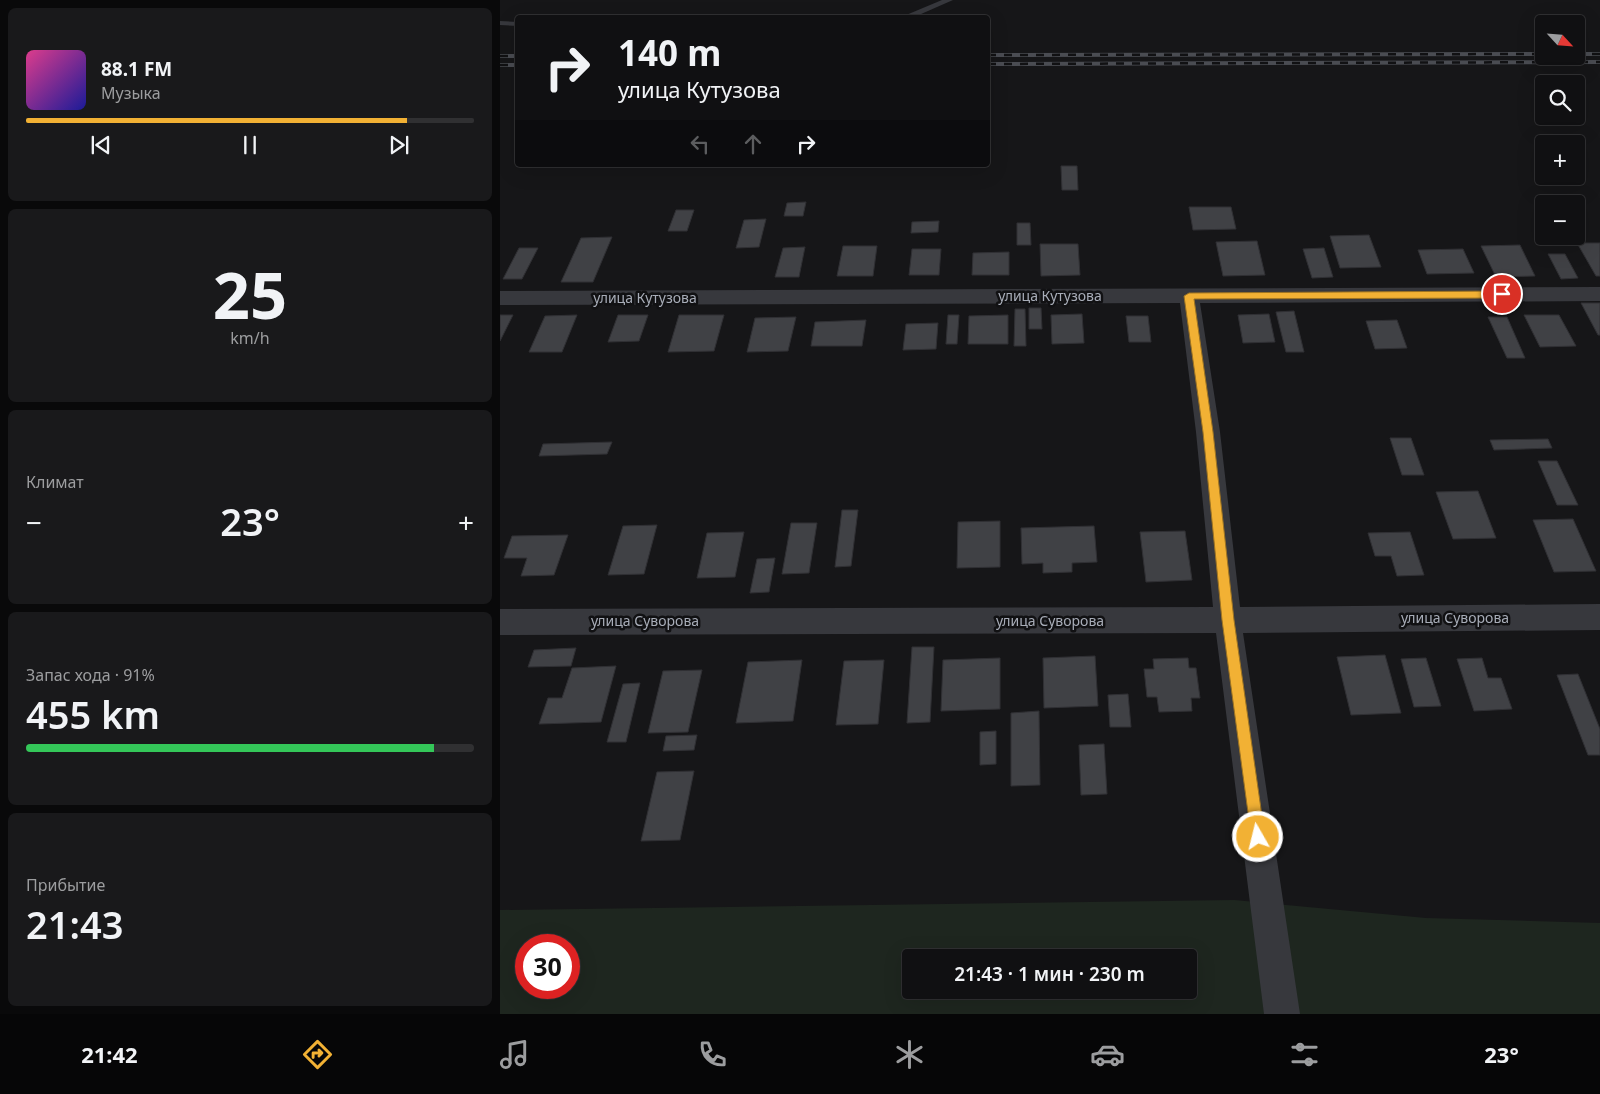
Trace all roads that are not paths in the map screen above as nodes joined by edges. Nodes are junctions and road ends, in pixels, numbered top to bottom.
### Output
1 (949, 0) edge
2 (912, 15) edge
3 (500, 23) edge
4 (515, 24) edge
5 (1600, 294) edge
6 (1189, 296) junction
7 (500, 298) edge
8 (1600, 617) edge
9 (1228, 620) junction
10 (500, 622) edge
11 (1282, 1014) edge

1 - 2 lane
3 - 4 lane
5 - 6 street, улица Кутузова
6 - 7 street, улица Кутузова
6 - 9 street
8 - 9 street, улица Суворова
9 - 10 street, улица Суворова
9 - 11 street

